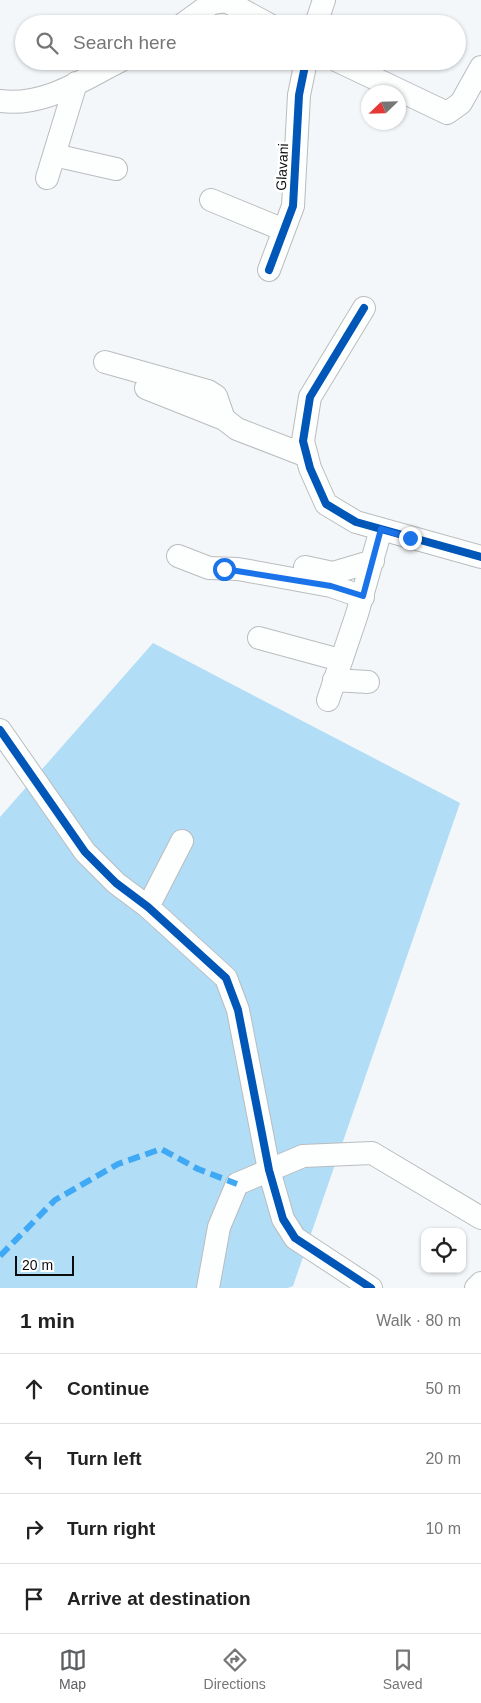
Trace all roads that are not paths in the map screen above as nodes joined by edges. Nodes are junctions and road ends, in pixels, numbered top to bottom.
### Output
1 (324, 0) edge
2 (211, 2) edge
3 (198, 15) edge
4 (252, 15) edge
5 (319, 15) edge
6 (481, 67) edge
7 (102, 70) edge
8 (304, 70) edge
9 (357, 70) edge
10 (76, 83) junction
11 (0, 101) edge
12 (54, 155) junction
13 (116, 169) dead end
14 (47, 178) dead end
15 (211, 200) dead end
16 (284, 230) junction
17 (269, 270) dead end
18 (364, 308) dead end
19 (105, 362) dead end
20 (146, 388) dead end
21 (224, 419) junction
22 (307, 456) junction
23 (381, 529) junction
24 (178, 556) dead end
25 (481, 557) edge
26 (255, 558) dead end
27 (374, 561) junction
28 (363, 596) junction
29 (259, 638) dead end
30 (334, 680) junction
31 (368, 682) dead end
32 (0, 730) edge
33 (182, 841) dead end
34 (148, 907) junction
35 (269, 1170) junction
36 (481, 1218) edge
37 (481, 1282) edge
38 (208, 1288) edge
39 (371, 1288) edge
40 (476, 1288) edge

1 - 5 street
2 - 3 street
2 - 4 street
6 - 9 street
7 - 10 street
8 - 16 street, Glavani
10 - 11 street
10 - 12 street
12 - 13 street
12 - 14 street
15 - 16 street
16 - 17 street, Glavani
18 - 22 street
19 - 21 street
20 - 21 street
21 - 22 street
22 - 23 street
23 - 25 street
23 - 27 street
24 - 28 street
26 - 27 street
27 - 28 street
28 - 30 street
29 - 30 street
30 - 31 street
32 - 34 street
33 - 34 street
34 - 35 street
35 - 36 street
35 - 38 street
35 - 39 street
37 - 40 street

